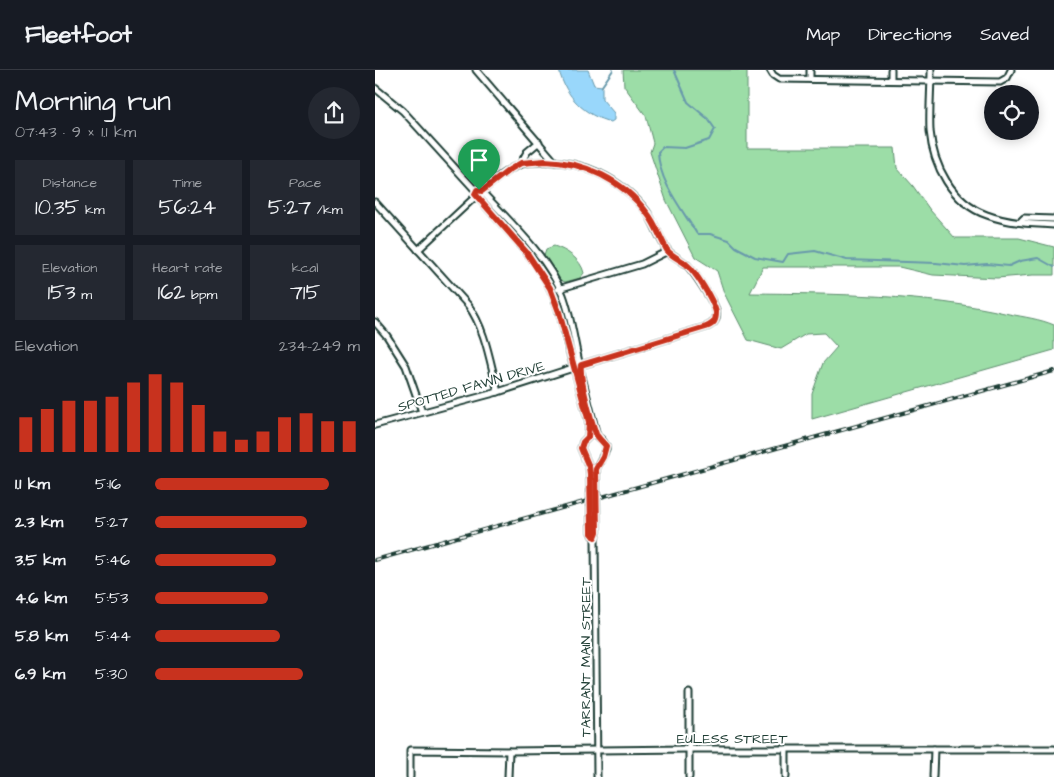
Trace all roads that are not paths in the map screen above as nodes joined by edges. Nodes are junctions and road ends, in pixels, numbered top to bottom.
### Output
1 (476, 70) edge
2 (770, 70) edge
3 (810, 70) edge
4 (891, 70) edge
5 (931, 70) edge
6 (1011, 70) edge
7 (810, 79) junction
8 (891, 80) junction
9 (931, 81) junction
10 (375, 88) edge
11 (539, 142) junction
12 (555, 162) junction
13 (521, 163) junction
14 (483, 192) junction
15 (477, 195) junction
16 (375, 202) edge
17 (1054, 219) edge
18 (1020, 222) junction
19 (1054, 225) edge
20 (417, 250) junction
21 (668, 251) junction
22 (559, 288) junction
23 (552, 291) junction
24 (375, 322) edge
25 (577, 366) junction
26 (498, 392) junction
27 (422, 412) junction
28 (375, 425) edge
29 (597, 436) junction
30 (588, 437) junction
31 (594, 499) junction
32 (689, 693) dead end
33 (689, 749) junction
34 (787, 749) junction
35 (934, 749) junction
36 (1054, 749) edge
37 (597, 750) junction
38 (509, 751) junction
39 (410, 777) edge
40 (508, 777) edge
41 (597, 777) edge
42 (689, 777) edge
43 (786, 777) edge
44 (933, 777) edge

1 - 11 street
2 - 7 street
3 - 7 street
4 - 8 street
5 - 9 street
6 - 9 street
7 - 8 street
8 - 9 street
9 - 18 street
10 - 15 street
11 - 12 street
11 - 13 street
12 - 13 street
12 - 21 street
13 - 14 street
14 - 15 street
14 - 22 street
15 - 20 street
15 - 23 street
16 - 20 street
17 - 18 street
18 - 19 street
20 - 26 street
21 - 22 street
21 - 25 street, SPOTTED FAWN DRIVE
22 - 23 street
22 - 25 street
23 - 25 street
24 - 27 street
25 - 26 street, SPOTTED FAWN DRIVE
25 - 29 street
25 - 30 street
26 - 27 street, SPOTTED FAWN DRIVE
27 - 28 street, SPOTTED FAWN DRIVE
29 - 30 street
29 - 31 street
30 - 31 street
31 - 37 street, TARRANT MAIN STREET
32 - 33 street
33 - 34 street, EULESS STREET
33 - 37 street, EULESS STREET
33 - 42 street
34 - 35 street, EULESS STREET
34 - 43 street
35 - 36 street, EULESS STREET
35 - 44 street
37 - 38 street, EULESS STREET
37 - 41 street, TARRANT MAIN STREET
38 - 39 street, EULESS STREET
38 - 40 street

